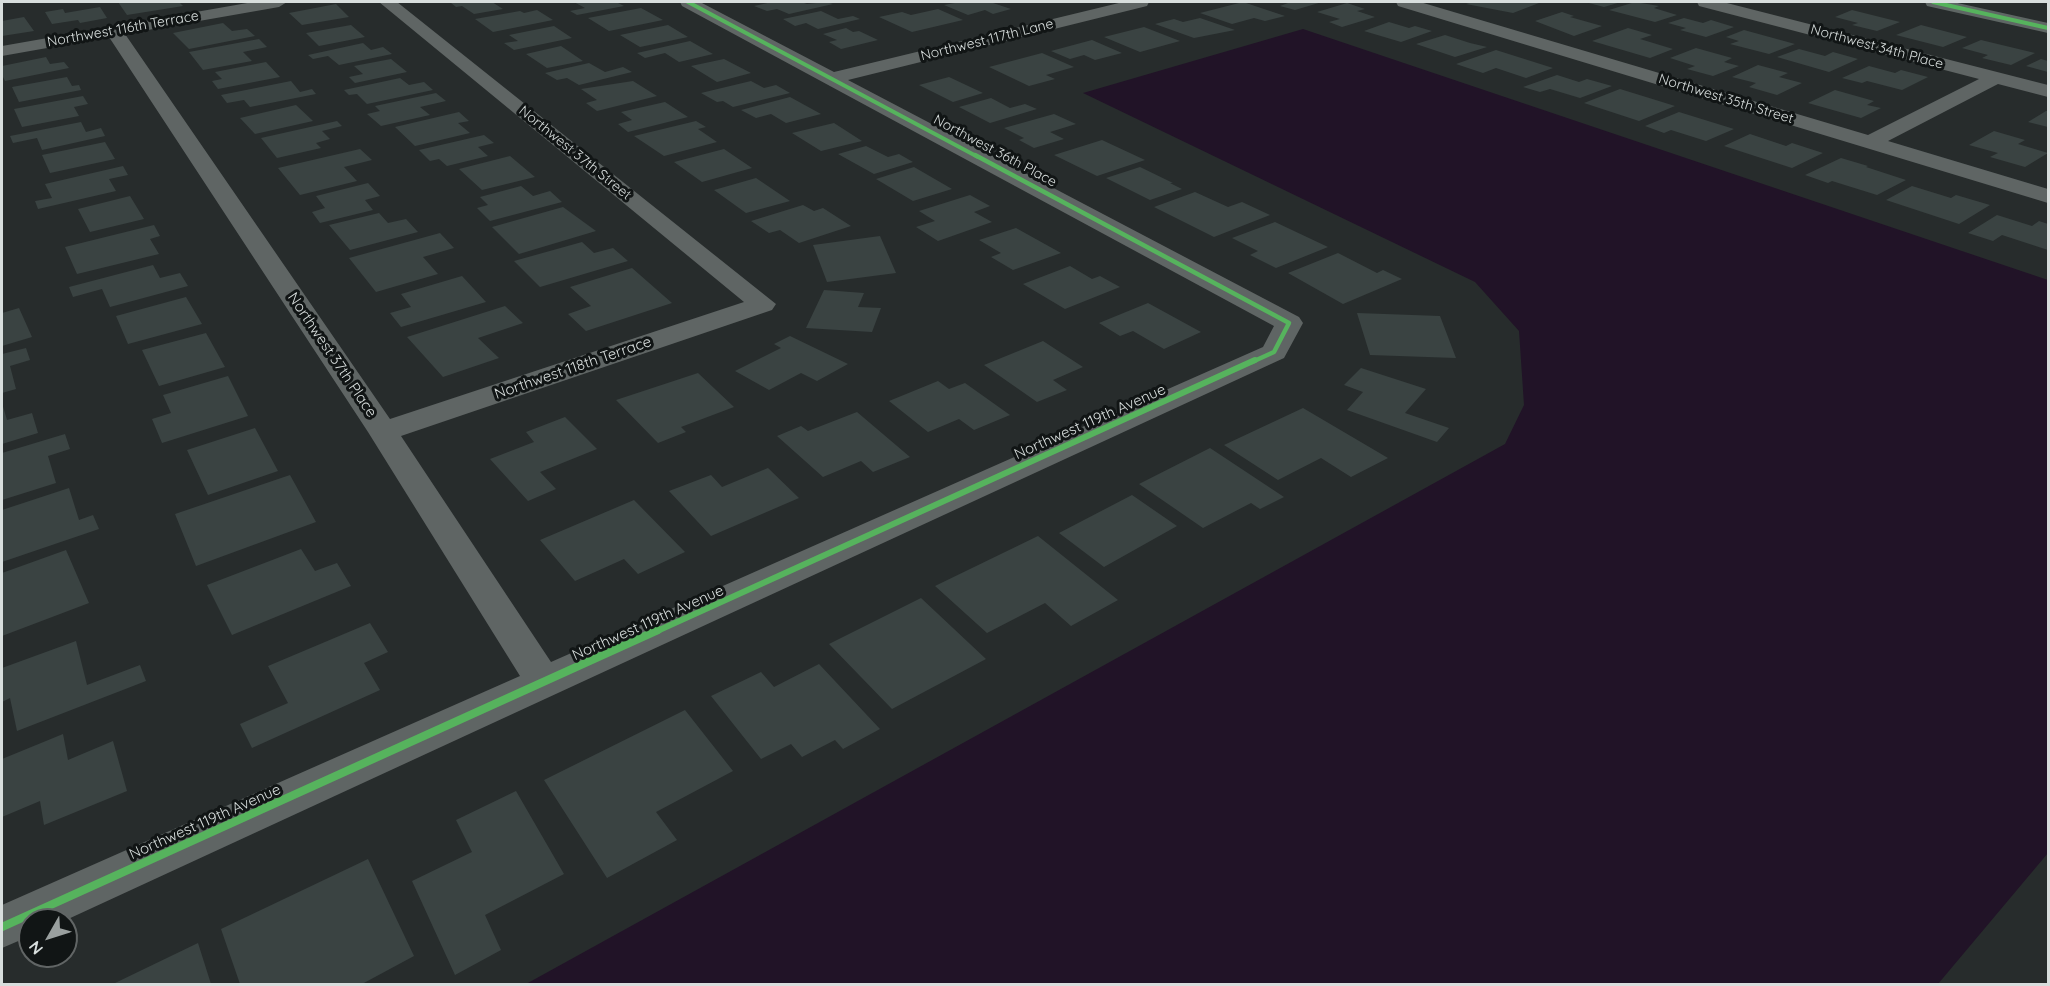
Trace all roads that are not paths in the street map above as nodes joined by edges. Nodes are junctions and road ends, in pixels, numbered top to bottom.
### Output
1 (279, 2) edge
2 (387, 2) edge
3 (688, 2) edge
4 (1141, 2) edge
5 (1404, 2) edge
6 (1705, 2) edge
7 (1933, 2) edge
8 (2006, 2) edge
9 (2049, 11) edge
10 (2049, 28) edge
11 (114, 31) junction
12 (2, 51) edge
13 (833, 78) junction
14 (1995, 78) junction
15 (2049, 91) edge
16 (1870, 142) junction
17 (2049, 196) edge
18 (763, 304) joint
19 (1289, 323) joint
20 (383, 432) junction
21 (545, 683) junction
22 (2, 927) edge

1 - 11 street, Northwest 116th Terrace
2 - 18 street, Northwest 37th Street
3 - 13 street, Northwest 36th Place
4 - 13 street, Northwest 117th Lane
5 - 16 street, Northwest 35th Street
6 - 14 street, Northwest 34th Place
7 - 10 main road
8 - 9 main road
11 - 12 street, Northwest 116th Terrace
11 - 20 street, Northwest 37th Place
13 - 19 street, Northwest 36th Place
14 - 15 street, Northwest 34th Place
14 - 16 street
16 - 17 street, Northwest 35th Street
18 - 20 street, Northwest 118th Terrace
19 - 21 street, Northwest 119th Avenue
20 - 21 street, Northwest 37th Place
21 - 22 street, Northwest 119th Avenue

